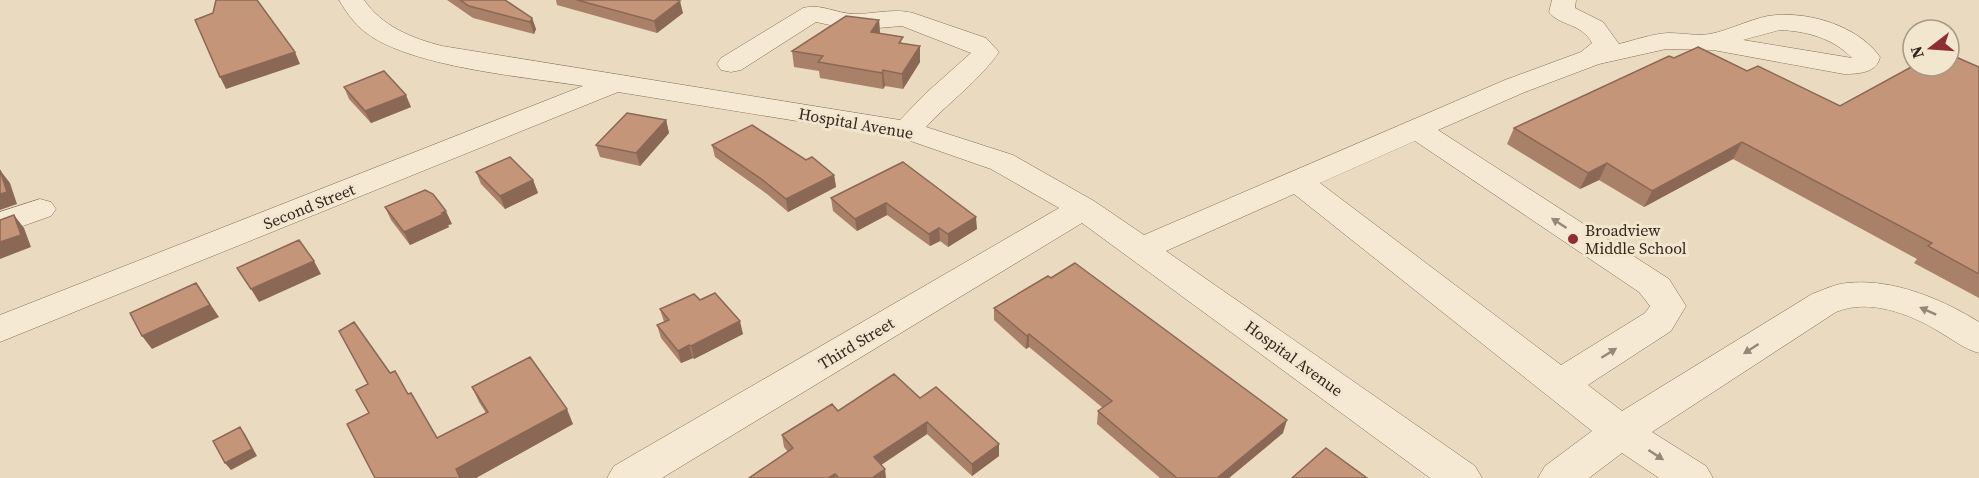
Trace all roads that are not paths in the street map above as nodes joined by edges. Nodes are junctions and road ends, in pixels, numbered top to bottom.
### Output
1 (351, 0) edge
2 (1564, 0) edge
3 (1713, 42) dead end
4 (1591, 58) junction
5 (731, 64) dead end
6 (617, 82) junction
7 (908, 130) junction
8 (1418, 130) junction
9 (1298, 182) junction
10 (1083, 208) junction
11 (40, 209) dead end
12 (0, 223) edge
13 (1141, 249) junction
14 (0, 329) edge
15 (1979, 340) edge
16 (1560, 384) junction
17 (1621, 432) junction
18 (628, 478) edge
19 (1461, 478) edge
20 (1559, 478) edge
21 (1692, 478) edge

1 - 6 street, Hospital Avenue
2 - 4 street
3 - 4 street
4 - 8 street
5 - 7 street
6 - 7 street, Hospital Avenue
6 - 14 street, Second Street
7 - 10 street, Hospital Avenue
8 - 9 street
16 -> 8 street
9 - 13 street
9 - 16 street
10 - 13 street, Hospital Avenue
10 - 18 street, Third Street
11 - 12 street
13 - 19 street, Hospital Avenue
15 -> 17 street
16 - 17 street
17 - 20 street
17 -> 21 street

